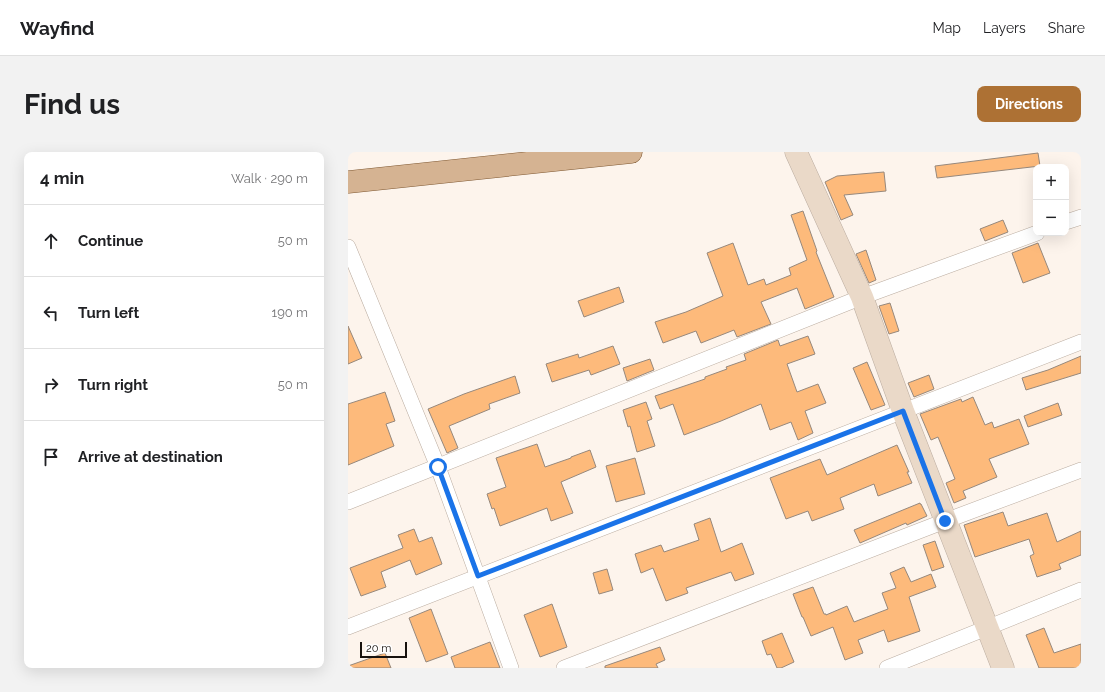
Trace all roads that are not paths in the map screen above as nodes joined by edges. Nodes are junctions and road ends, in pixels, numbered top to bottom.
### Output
1 (631, 152) edge
2 (796, 152) edge
3 (348, 182) edge
4 (1081, 217) edge
5 (1069, 221) edge
6 (1033, 234) edge
7 (348, 247) edge
8 (862, 297) junction
9 (1081, 342) edge
10 (903, 411) junction
11 (438, 467) junction
12 (1081, 470) edge
13 (348, 502) edge
14 (945, 521) junction
15 (478, 576) junction
16 (1081, 590) edge
17 (348, 627) edge
18 (987, 628) junction
19 (511, 668) edge
20 (564, 668) edge
21 (887, 668) edge
22 (1003, 668) edge

1 - 3 main road
2 - 8 main road
4 - 5 street
6 - 8 street
7 - 11 street
8 - 10 main road
8 - 11 street
9 - 10 street
10 - 14 main road
10 - 15 street
11 - 13 street
11 - 15 street
12 - 14 street
14 - 18 main road
14 - 20 street
15 - 17 street
15 - 19 street
16 - 18 street
18 - 21 street
18 - 22 main road

